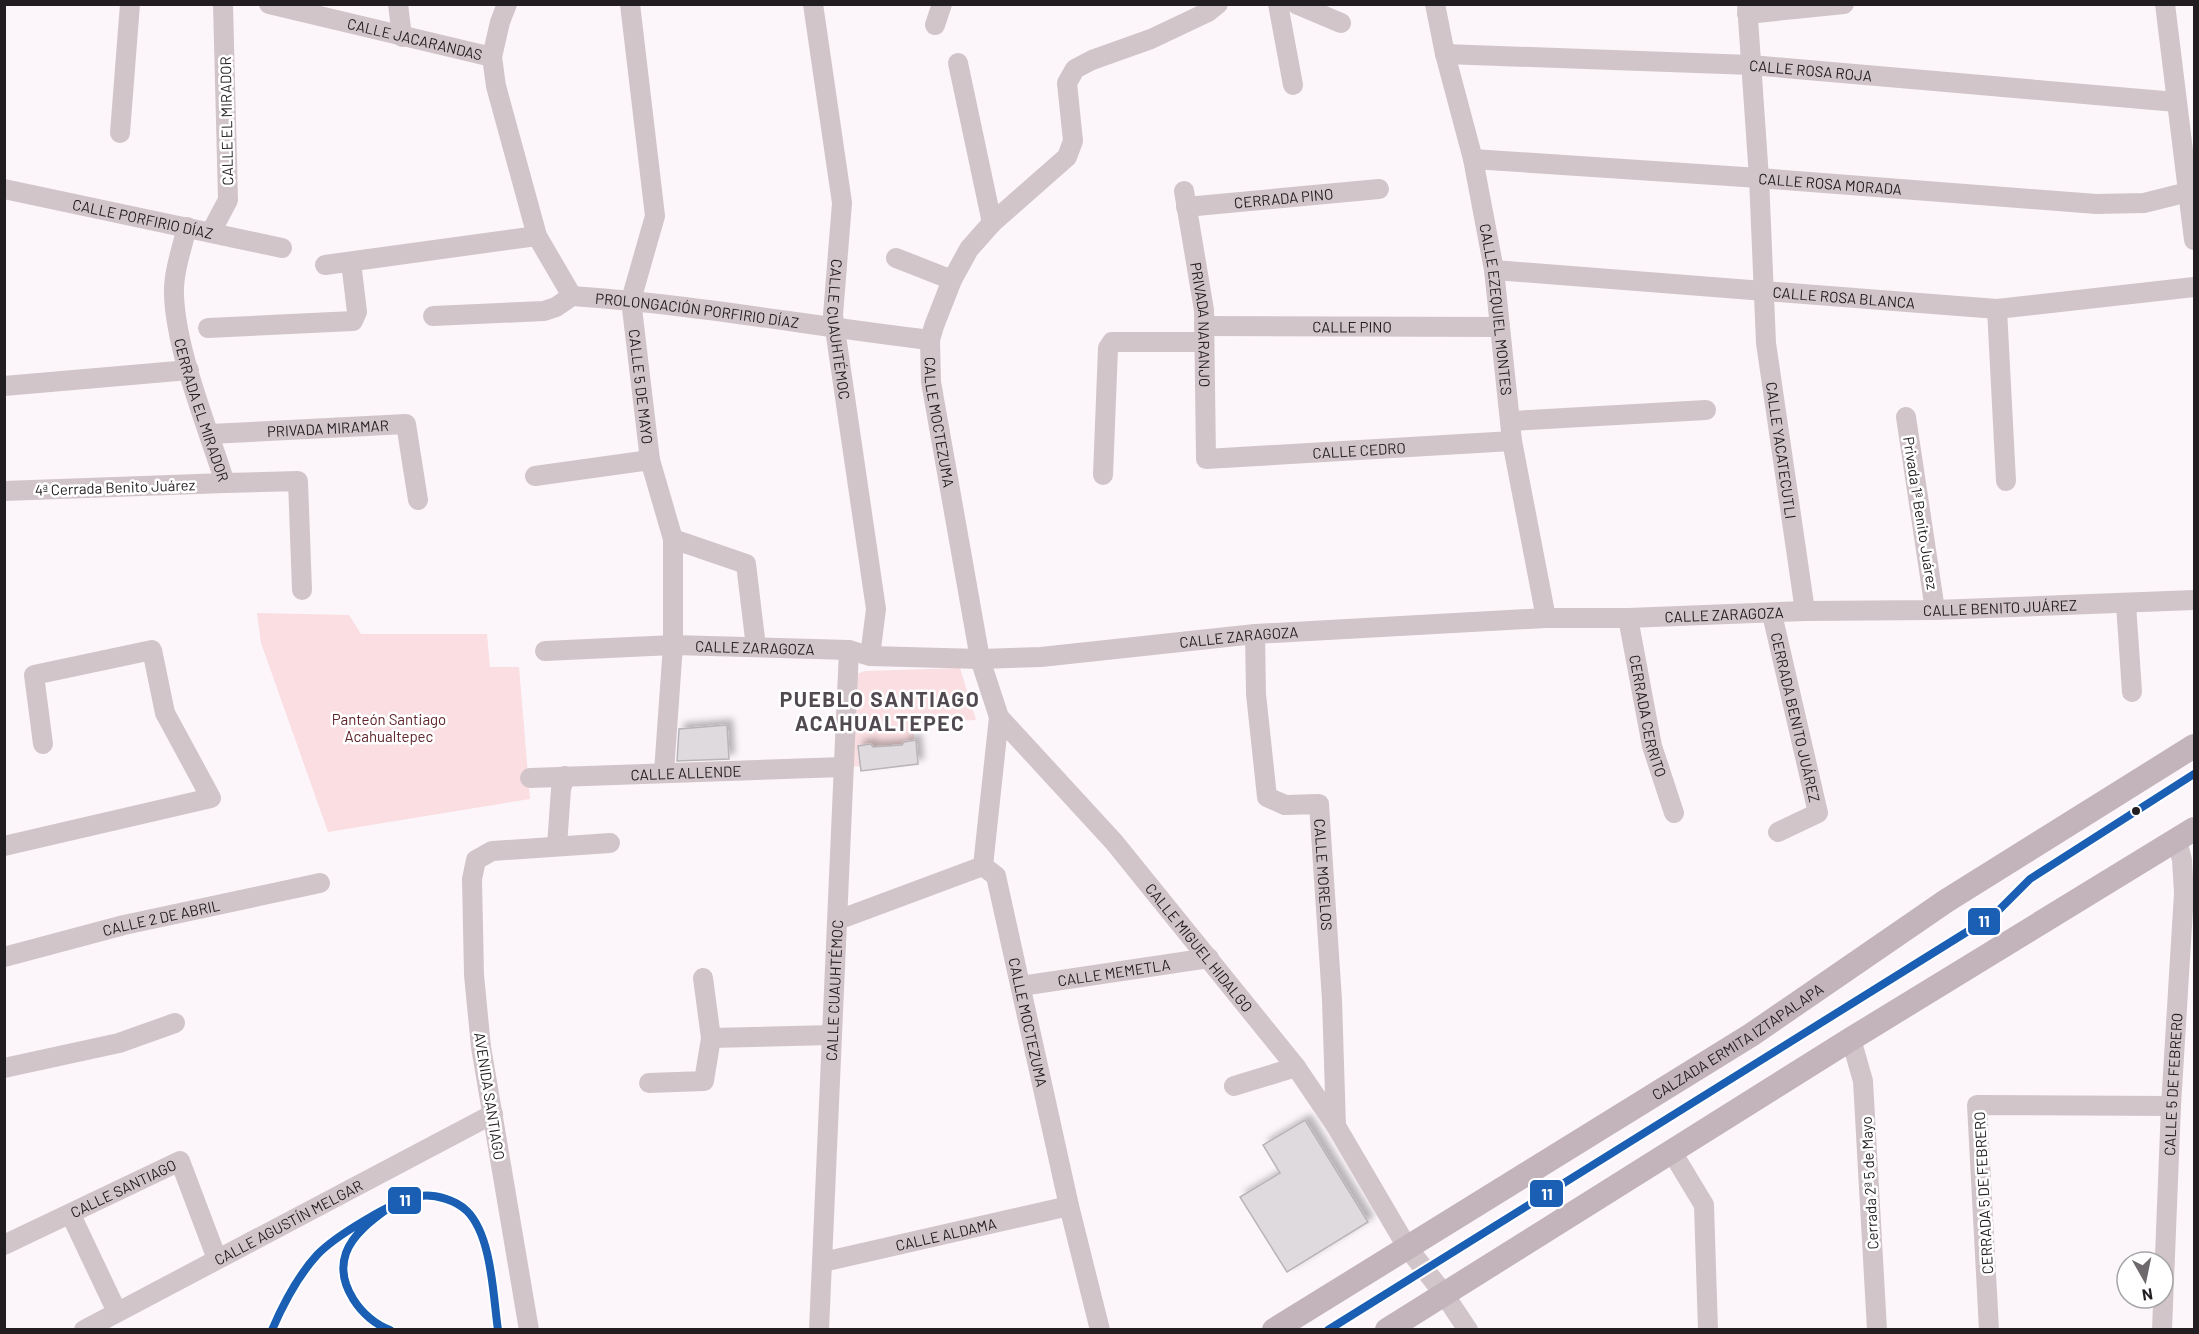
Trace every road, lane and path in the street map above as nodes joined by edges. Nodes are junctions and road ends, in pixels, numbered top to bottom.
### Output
1 (130, 4) edge
2 (224, 4) edge
3 (269, 4) edge
4 (398, 4) edge
5 (507, 4) edge
6 (630, 4) edge
7 (813, 4) edge
8 (942, 4) edge
9 (1218, 4) edge
10 (1278, 4) edge
11 (1296, 4) edge
12 (1436, 4) edge
13 (1844, 4) edge
14 (2165, 4) edge
15 (288, 7) edge
16 (1747, 9) edge
17 (1341, 23) dead end
18 (935, 25) dead end
19 (402, 37) junction
20 (1445, 54) junction
21 (492, 57) junction
22 (958, 63) dead end
23 (1751, 65) junction
24 (1293, 85) dead end
25 (2176, 102) junction
26 (120, 133) dead end
27 (1473, 159) junction
28 (1759, 178) junction
29 (4, 189) edge
30 (1379, 189) dead end
31 (2188, 192) junction
32 (1185, 199) joint
33 (992, 223) junction
34 (187, 227) junction
35 (211, 232) junction
36 (537, 236) junction
37 (2194, 240) edge
38 (282, 248) dead end
39 (896, 258) dead end
40 (351, 262) junction
41 (325, 265) dead end
42 (1494, 270) junction
43 (952, 280) junction
44 (2194, 287) edge
45 (1763, 290) junction
46 (572, 296) junction
47 (631, 300) junction
48 (1997, 309) junction
49 (433, 316) dead end
50 (1500, 327) junction
51 (208, 328) dead end
52 (835, 329) junction
53 (1204, 334) junction
54 (930, 340) junction
55 (189, 370) junction
56 (4, 386) edge
57 (1706, 410) dead end
58 (1906, 417) dead end
59 (1511, 421) junction
60 (210, 434) junction
61 (1512, 441) junction
62 (1206, 459) joint
63 (650, 460) junction
64 (1103, 475) dead end
65 (535, 476) dead end
66 (2006, 481) dead end
67 (225, 483) junction
68 (4, 491) edge
69 (418, 500) dead end
70 (673, 539) junction
71 (302, 590) dead end
72 (2194, 600) edge
73 (2126, 604) junction
74 (1935, 609) junction
75 (1805, 612) junction
76 (1772, 614) junction
77 (1546, 618) junction
78 (1628, 618) junction
79 (1255, 634) junction
80 (672, 645) junction
81 (756, 647) junction
82 (849, 650) junction
83 (545, 651) dead end
84 (870, 656) junction
85 (980, 659) junction
86 (2132, 692) dead end
87 (999, 717) junction
88 (43, 744) dead end
89 (2194, 746) edge
90 (843, 767) junction
91 (664, 772) junction
92 (565, 776) junction
93 (530, 778) dead end
94 (1674, 813) dead end
95 (1778, 832) dead end
96 (2186, 834) edge
97 (610, 843) dead end
98 (4, 846) edge
99 (557, 846) junction
100 (983, 866) junction
101 (320, 883) dead end
102 (838, 920) junction
103 (4, 957) edge
104 (1209, 958) junction
105 (703, 978) dead end
106 (1021, 986) junction
107 (175, 1023) dead end
108 (832, 1035) junction
109 (711, 1038) junction
110 (1851, 1039) junction
111 (1296, 1067) junction
112 (4, 1068) edge
113 (649, 1083) dead end
114 (1234, 1086) dead end
115 (2171, 1106) junction
116 (493, 1114) junction
117 (1336, 1126) junction
118 (1672, 1152) junction
119 (1068, 1206) junction
120 (71, 1215) junction
121 (4, 1245) edge
122 (1407, 1247) junction
123 (217, 1259) junction
124 (823, 1262) junction
125 (1444, 1294) junction
126 (117, 1312) junction
127 (84, 1329) edge
128 (529, 1329) edge
129 (819, 1329) edge
130 (1100, 1329) edge
131 (1274, 1329) edge
132 (1387, 1329) edge
133 (1468, 1329) edge
134 (1708, 1329) edge
135 (1877, 1329) edge
136 (1989, 1329) edge
137 (2163, 1329) edge

1 - 26 street
2 - 35 street, CALLE EL MIRADOR
3 - 15 street, CALLE JACARANDAS
4 - 19 street
5 - 21 street
6 - 47 street, CALLE 5 DE MAYO
7 - 52 street, CALLE CUAUHTÉMOC
8 - 18 street
9 - 33 street, CALLE MOCTEZUMA
10 - 24 street
11 - 17 street
12 - 20 street, CALLE EZEQUIEL MONTES
13 - 16 street
14 - 25 street
15 - 19 street, CALLE JACARANDAS
16 - 23 street, CALLE YACATECUTLI
19 - 21 street, CALLE JACARANDAS
20 - 23 street, CALLE ROSA ROJA
20 - 27 street, CALLE EZEQUIEL MONTES
21 - 36 street
22 - 33 street
23 - 25 street, CALLE ROSA ROJA
23 - 28 street, CALLE YACATECUTLI
25 - 31 street
27 - 28 street, CALLE ROSA MORADA
27 - 42 street, CALLE EZEQUIEL MONTES
28 - 31 street, CALLE ROSA MORADA
28 - 45 street, CALLE YACATECUTLI
29 - 34 street, CALLE PORFIRIO DÍAZ
30 - 32 street, CERRADA PINO
31 - 37 street
32 - 53 street, PRIVADA NARANJO
33 - 43 street, CALLE MOCTEZUMA
34 - 35 street, CALLE PORFIRIO DÍAZ
34 - 55 street, CERRADA EL MIRADOR
35 - 38 street, CALLE PORFIRIO DÍAZ
36 - 40 street
36 - 46 street
39 - 43 street
40 - 41 street
40 - 51 street
42 - 45 street, CALLE ROSA BLANCA
42 - 50 street, CALLE EZEQUIEL MONTES
43 - 54 street, CALLE MOCTEZUMA
44 - 48 street, CALLE ROSA BLANCA
45 - 48 street, CALLE ROSA BLANCA
45 - 75 street, CALLE YACATECUTLI
46 - 47 street, PROLONGACIÓN PORFIRIO DÍAZ
46 - 49 street
47 - 52 street, PROLONGACIÓN PORFIRIO DÍAZ
47 - 63 street, CALLE 5 DE MAYO
48 - 66 street
50 - 53 street, CALLE PINO
50 - 59 street, CALLE EZEQUIEL MONTES
52 - 54 street, PROLONGACIÓN PORFIRIO DÍAZ
52 - 84 street, CALLE CUAUHTÉMOC
53 - 62 street, PRIVADA NARANJO
53 - 64 street, CALLE PINO
54 - 85 street, CALLE MOCTEZUMA
55 - 56 street
55 - 60 street, CERRADA EL MIRADOR
57 - 59 street
58 - 74 street, Privada 1ª Benito Juárez
59 - 61 street, CALLE EZEQUIEL MONTES
60 - 67 street, CERRADA EL MIRADOR
60 - 69 street, PRIVADA MIRAMAR
61 - 62 street, CALLE CEDRO
61 - 77 street, CALLE EZEQUIEL MONTES
63 - 65 street
63 - 70 street, CALLE 5 DE MAYO
67 - 68 street, 4ª Cerrada Benito Juárez
67 - 71 street, CERRADA EL MIRADOR
70 - 80 street, CALLE 5 DE MAYO
70 - 81 street
72 - 73 street, CALLE BENITO JUÁREZ
73 - 74 street, CALLE BENITO JUÁREZ
73 - 86 street
74 - 75 street, CALLE BENITO JUÁREZ
75 - 76 street, CALLE ZARAGOZA
76 - 78 street, CALLE ZARAGOZA
76 - 95 street, CERRADA BENITO JUÁREZ
77 - 78 street, CALLE ZARAGOZA
77 - 79 street, CALLE ZARAGOZA
78 - 94 street, CERRADA CERRITO
79 - 85 street, CALLE ZARAGOZA
79 - 117 street, CALLE MORELOS
80 - 81 street, CALLE ZARAGOZA
80 - 83 street, CALLE ZARAGOZA
80 - 91 street, CALLE 5 DE MAYO
81 - 82 street, CALLE ZARAGOZA
82 - 84 street, CALLE ZARAGOZA
82 - 90 street, CALLE CUAUHTÉMOC
84 - 85 street, CALLE ZARAGOZA
85 - 87 street, CALLE MIGUEL HIDALGO
87 - 100 street
87 - 104 street, CALLE MIGUEL HIDALGO
88 - 98 street
89 - 122 main road, CALZADA ERMITA IZTAPALAPA
90 - 91 street, CALLE ALLENDE
90 - 102 street, CALLE CUAUHTÉMOC
91 - 92 street, CALLE ALLENDE
92 - 93 street, CALLE ALLENDE
92 - 99 street
96 - 110 main road
96 - 115 street, CALLE 5 DE FEBRERO
97 - 99 street
99 - 116 street, AVENIDA SANTIAGO
100 - 102 street
100 - 106 street, CALLE MOCTEZUMA
101 - 103 street, CALLE 2 DE ABRIL
102 - 108 street, CALLE CUAUHTÉMOC
104 - 106 street, CALLE MEMETLA
104 - 111 street, CALLE MIGUEL HIDALGO
105 - 109 street
106 - 119 street, CALLE MOCTEZUMA
107 - 112 street
108 - 109 street
108 - 124 street, CALLE CUAUHTÉMOC
109 - 113 street
110 - 118 main road
110 - 135 street, Cerrada 2ª 5 de Mayo
111 - 114 street
111 - 117 street, CALLE MIGUEL HIDALGO
115 - 136 street, CERRADA 5 DE FEBRERO
115 - 137 street, CALLE 5 DE FEBRERO
116 - 123 street, CALLE AGUSTÍN MELGAR
116 - 128 street, AVENIDA SANTIAGO
117 - 122 street, CALLE MIGUEL HIDALGO
118 - 125 main road
118 - 134 street
119 - 124 street, CALLE ALDAMA
119 - 130 street, CALLE MOCTEZUMA
120 - 121 street, CALLE SANTIAGO
120 - 123 street, CALLE SANTIAGO
120 - 126 street
122 - 125 street, CALLE MIGUEL HIDALGO
122 - 131 main road, CALZADA ERMITA IZTAPALAPA
123 - 126 street, CALLE AGUSTÍN MELGAR
124 - 129 street, CALLE CUAUHTÉMOC
125 - 132 main road
125 - 133 street, CALLE MIGUEL HIDALGO
126 - 127 street, CALLE AGUSTÍN MELGAR

